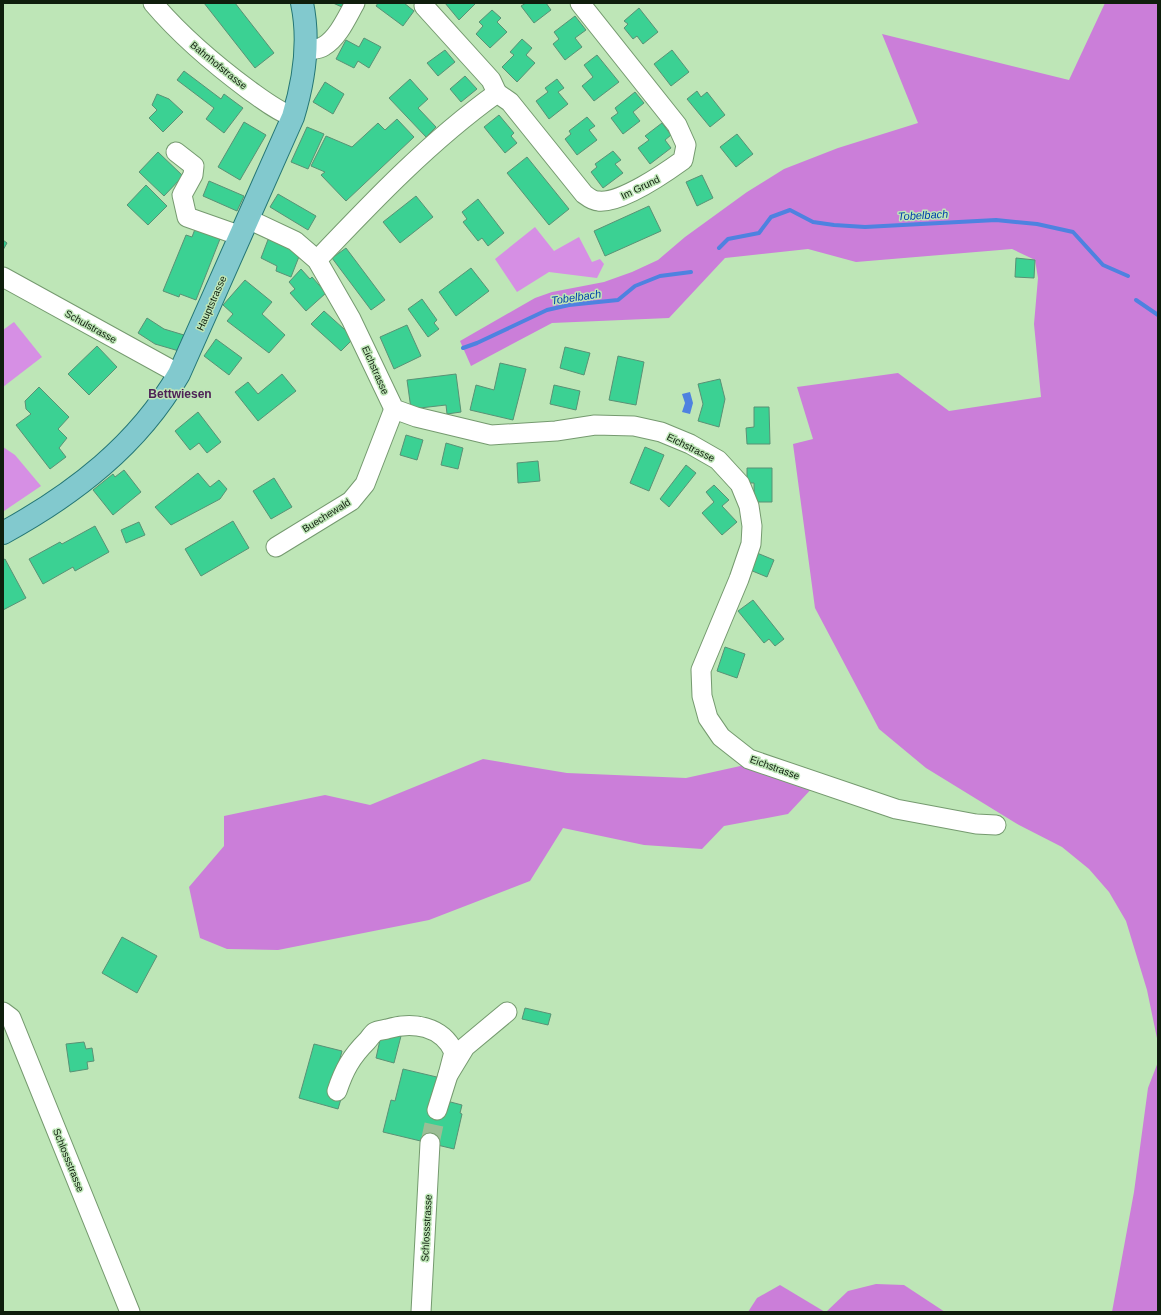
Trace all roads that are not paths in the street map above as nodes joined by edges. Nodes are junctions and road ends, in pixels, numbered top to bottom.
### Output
1 (153, 3) edge
2 (302, 3) edge
3 (356, 3) edge
4 (580, 3) edge
5 (424, 6) dead end
6 (306, 50) junction
7 (497, 93) junction
8 (293, 117) junction
9 (176, 152) dead end
10 (245, 228) junction
11 (317, 260) junction
12 (3, 277) edge
13 (179, 374) junction
14 (394, 409) junction
15 (3, 533) edge
16 (276, 547) dead end
17 (996, 825) dead end
18 (3, 1012) edge
19 (507, 1012) dead end
20 (448, 1076) junction
21 (337, 1091) dead end
22 (437, 1110) tunnel mouth
23 (430, 1143) tunnel mouth
24 (130, 1312) edge
25 (421, 1312) edge

1 - 8 street, Bahnhofstrasse
2 - 6 main road, Hauptstrasse
3 - 6 street
4 - 7 street, Im Grund
5 - 7 street, Im Grund
6 - 8 main road, Hauptstrasse
7 - 11 street
8 - 10 main road, Hauptstrasse
9 - 10 street, Eichstrasse
10 - 11 street, Eichstrasse
10 - 13 main road, Hauptstrasse
11 - 14 street, Eichstrasse
12 - 13 street, Schulstrasse
13 - 15 main road, Hauptstrasse
14 - 16 street, Buechewald
14 - 17 street, Eichstrasse
18 - 24 street, Schlossstrasse
19 - 20 street
20 - 21 street
20 - 22 street
23 - 25 street, Schlossstrasse

